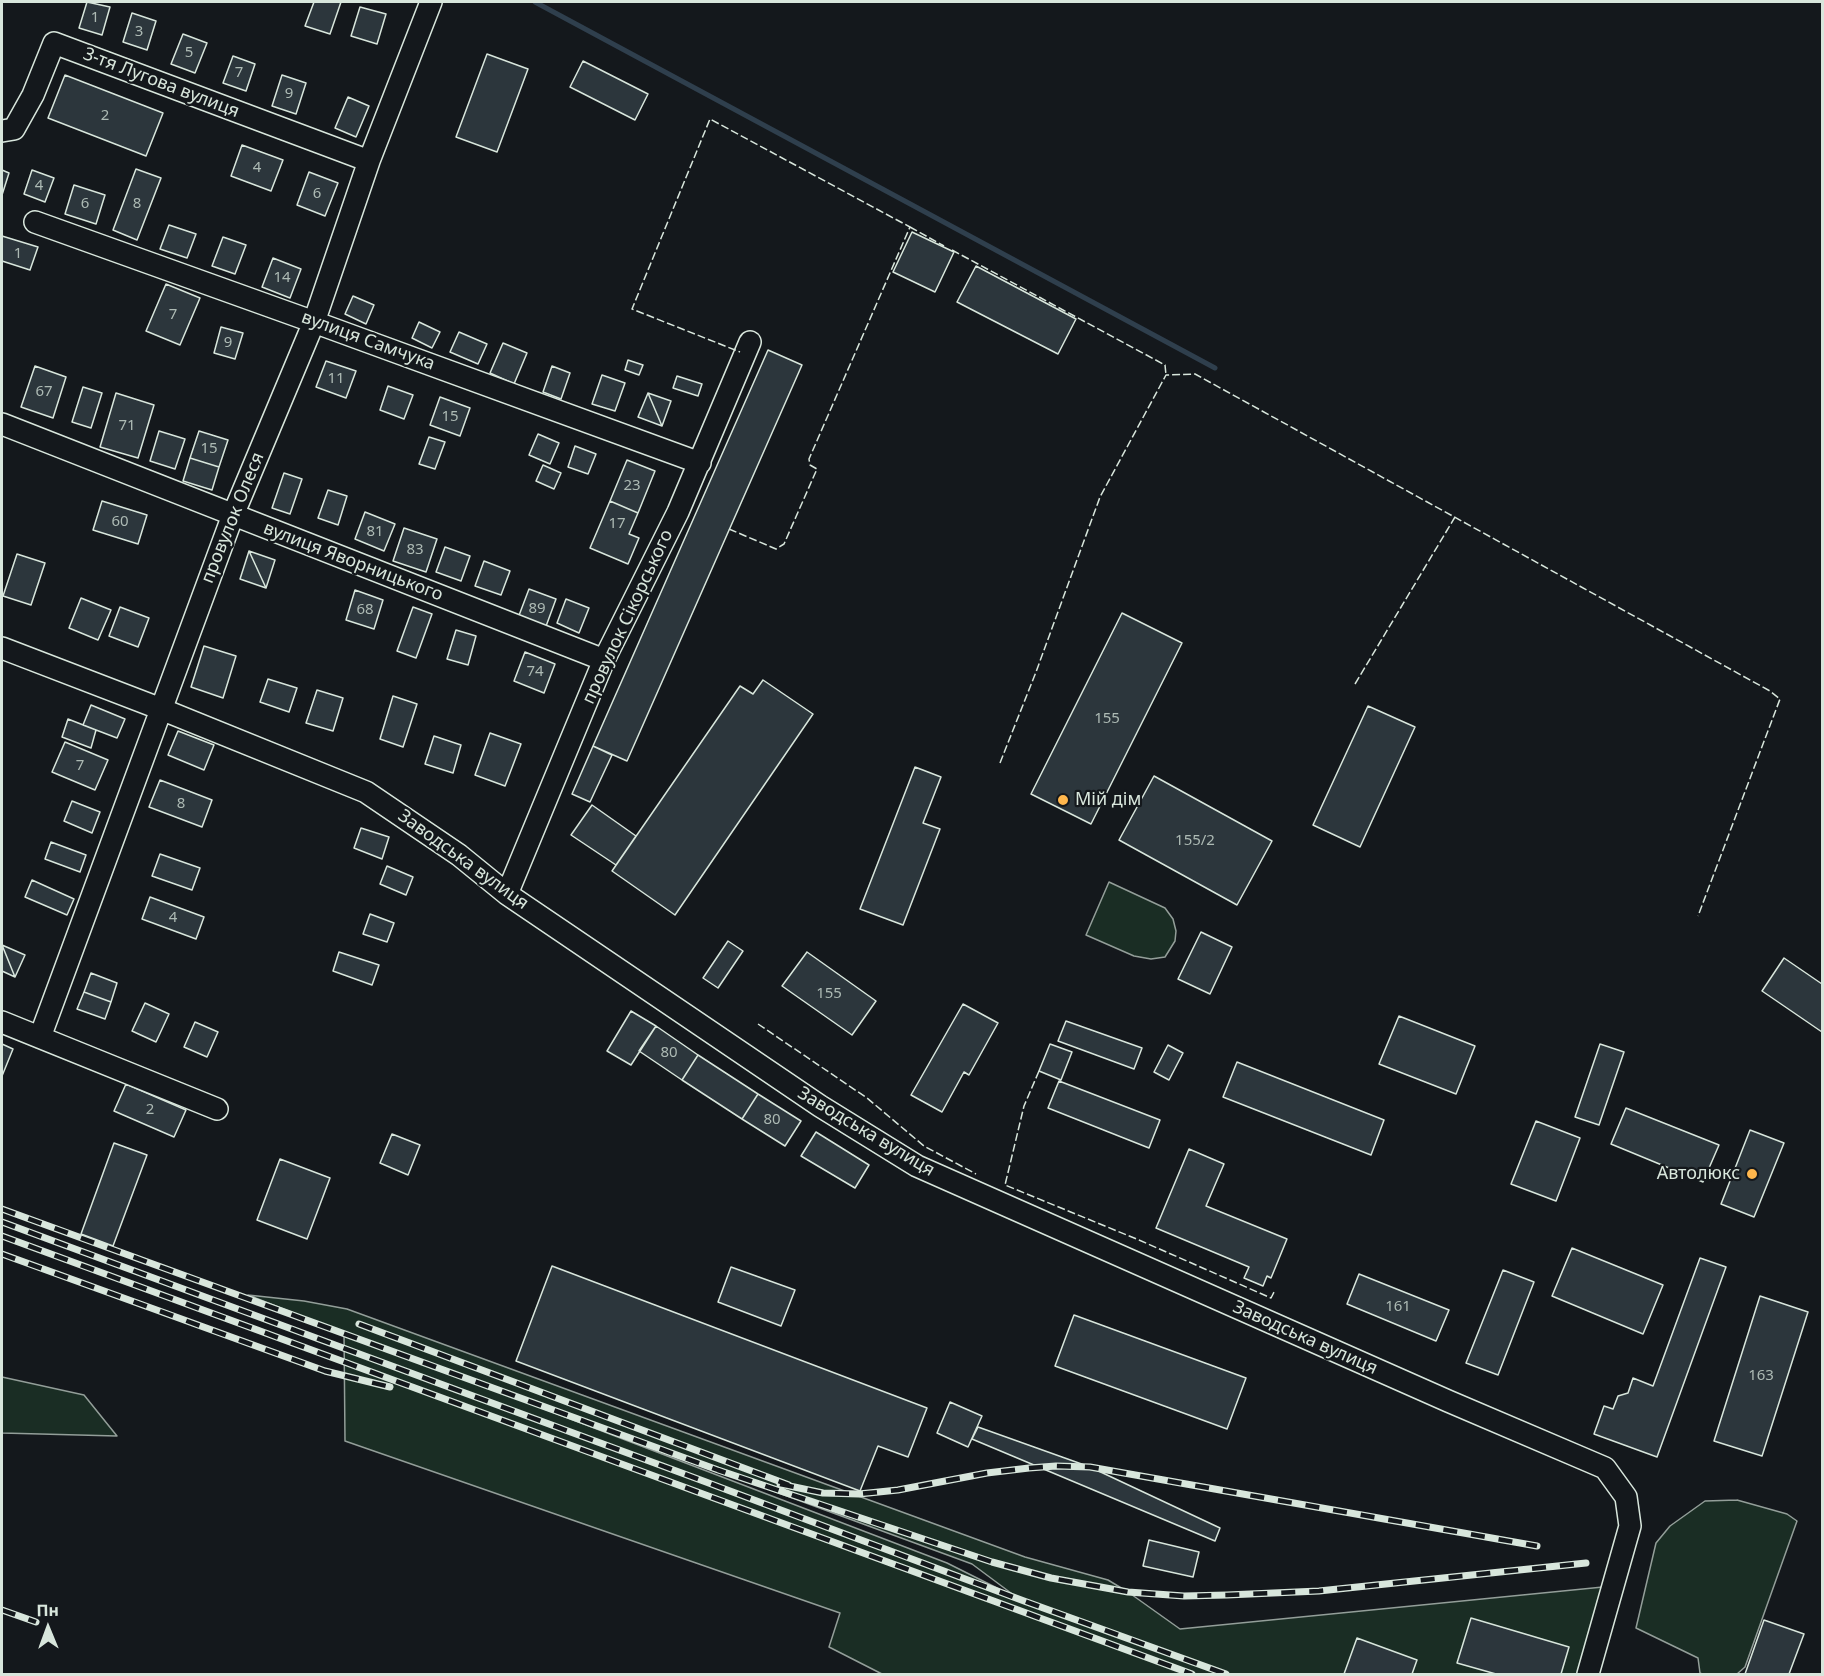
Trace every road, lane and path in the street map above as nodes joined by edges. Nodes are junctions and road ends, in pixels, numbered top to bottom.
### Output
1 (431, 2) edge
2 (2, 131) edge
3 (369, 161) junction
4 (35, 222) dead end
5 (314, 322) junction
6 (750, 342) dead end
7 (2, 424) edge
8 (700, 463) junction
9 (233, 515) junction
10 (2, 648) edge
11 (604, 660) junction
12 (161, 709) junction
13 (507, 894) junction
14 (2, 1022) edge
15 (40, 1037) junction
16 (217, 1109) dead end
17 (1588, 1674) edge

1 - 3 street, провулок Олеся
2 - 3 street, 3-тя Лугова вулиця
3 - 5 street, провулок Олеся
4 - 5 street, вулиця Самчука
5 - 8 street, вулиця Самчука
5 - 9 street, провулок Олеся
6 - 8 street, провулок Сікорського
7 - 9 street, вулиця Яворницького
8 - 11 street, провулок Сікорського
9 - 11 street, вулиця Яворницького
9 - 12 street, провулок Олеся
10 - 12 street, Заводська вулиця
11 - 13 street, провулок Сікорського
12 - 13 street, Заводська вулиця
12 - 15 street, провулок Олеся
13 - 17 street, Заводська вулиця
14 - 15 street
15 - 16 street

